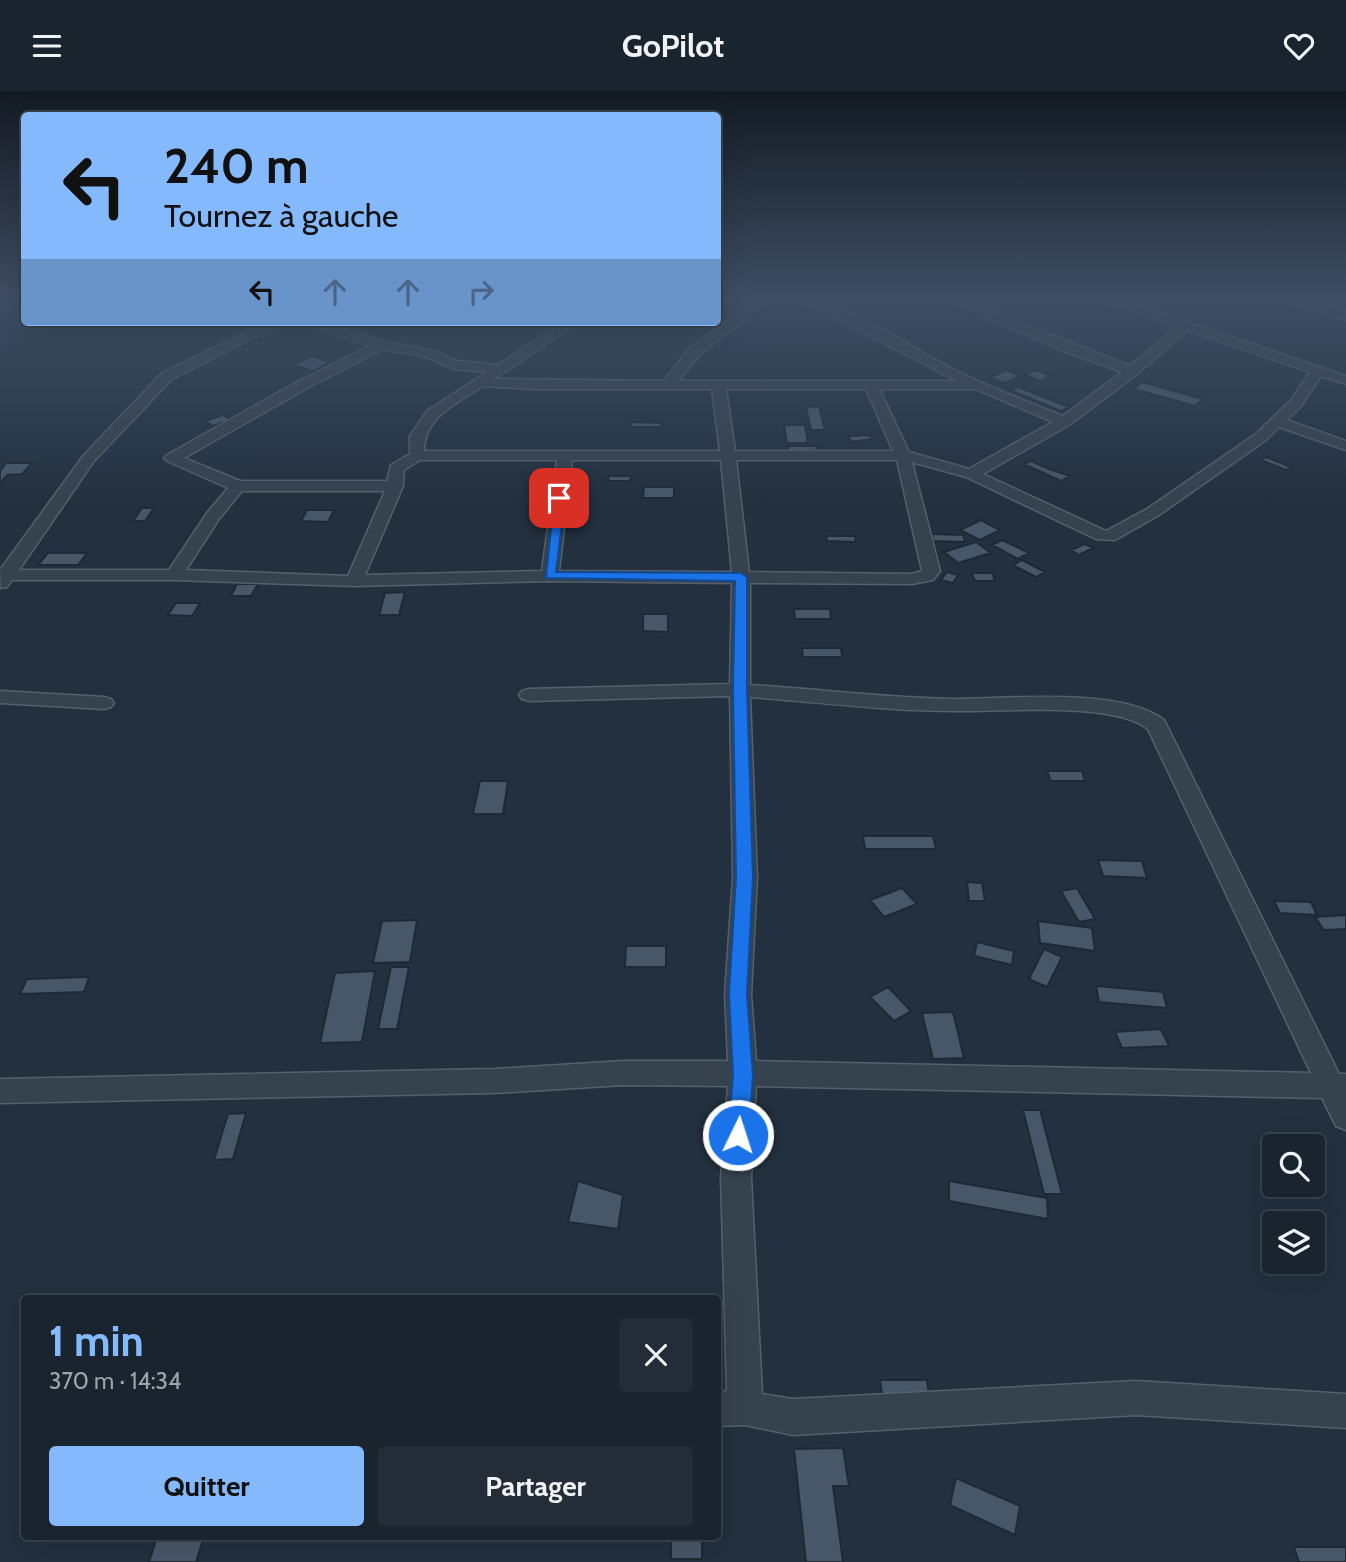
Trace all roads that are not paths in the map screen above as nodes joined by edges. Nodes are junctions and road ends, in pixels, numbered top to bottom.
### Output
1 (182, 367) edge
2 (341, 367) edge
3 (474, 367) edge
4 (505, 367) edge
5 (682, 367) edge
6 (938, 367) edge
7 (1120, 367) edge
8 (1137, 367) edge
9 (1302, 367) edge
10 (502, 369) junction
11 (1132, 371) junction
12 (1317, 372) junction
13 (1346, 380) edge
14 (478, 382) junction
15 (718, 384) junction
16 (871, 385) junction
17 (979, 385) junction
18 (667, 386) junction
19 (1276, 421) junction
20 (1064, 422) junction
21 (1346, 446) edge
22 (904, 454) junction
23 (565, 455) junction
24 (417, 456) junction
25 (729, 456) junction
26 (971, 474) junction
27 (238, 486) junction
28 (395, 486) junction
29 (174, 575) junction
30 (550, 576) junction
31 (741, 577) junction
32 (2, 578) edge
33 (354, 581) junction
34 (740, 690) junction
35 (529, 695) dead end
36 (0, 697) edge
37 (104, 703) dead end
38 (743, 1075) junction
39 (1338, 1086) edge
40 (0, 1091) edge
41 (1346, 1117) edge
42 (732, 1409) edge
43 (1346, 1411) edge

1 - 32 street
2 - 27 street
3 - 10 street
4 - 10 street
5 - 18 street
6 - 17 street
7 - 11 street
8 - 11 street
9 - 12 street
10 - 14 street
11 - 20 street
12 - 13 street
12 - 19 street
14 - 18 street
14 - 24 street
15 - 16 street
15 - 18 street
15 - 25 street
16 - 17 street
16 - 22 street
17 - 20 street
19 - 21 street
19 - 26 street
20 - 26 street
22 - 25 street
22 - 26 street
22 - 31 street
23 - 24 street
23 - 25 street
23 - 30 street
24 - 28 street
25 - 31 street
27 - 28 street
27 - 29 street
28 - 33 street
29 - 32 street
29 - 33 street
30 - 31 street
30 - 33 street
31 - 34 street
34 - 35 street
34 - 38 street
34 - 39 street
36 - 37 street
38 - 39 street
38 - 40 street
38 - 42 street
39 - 41 street
42 - 43 street

